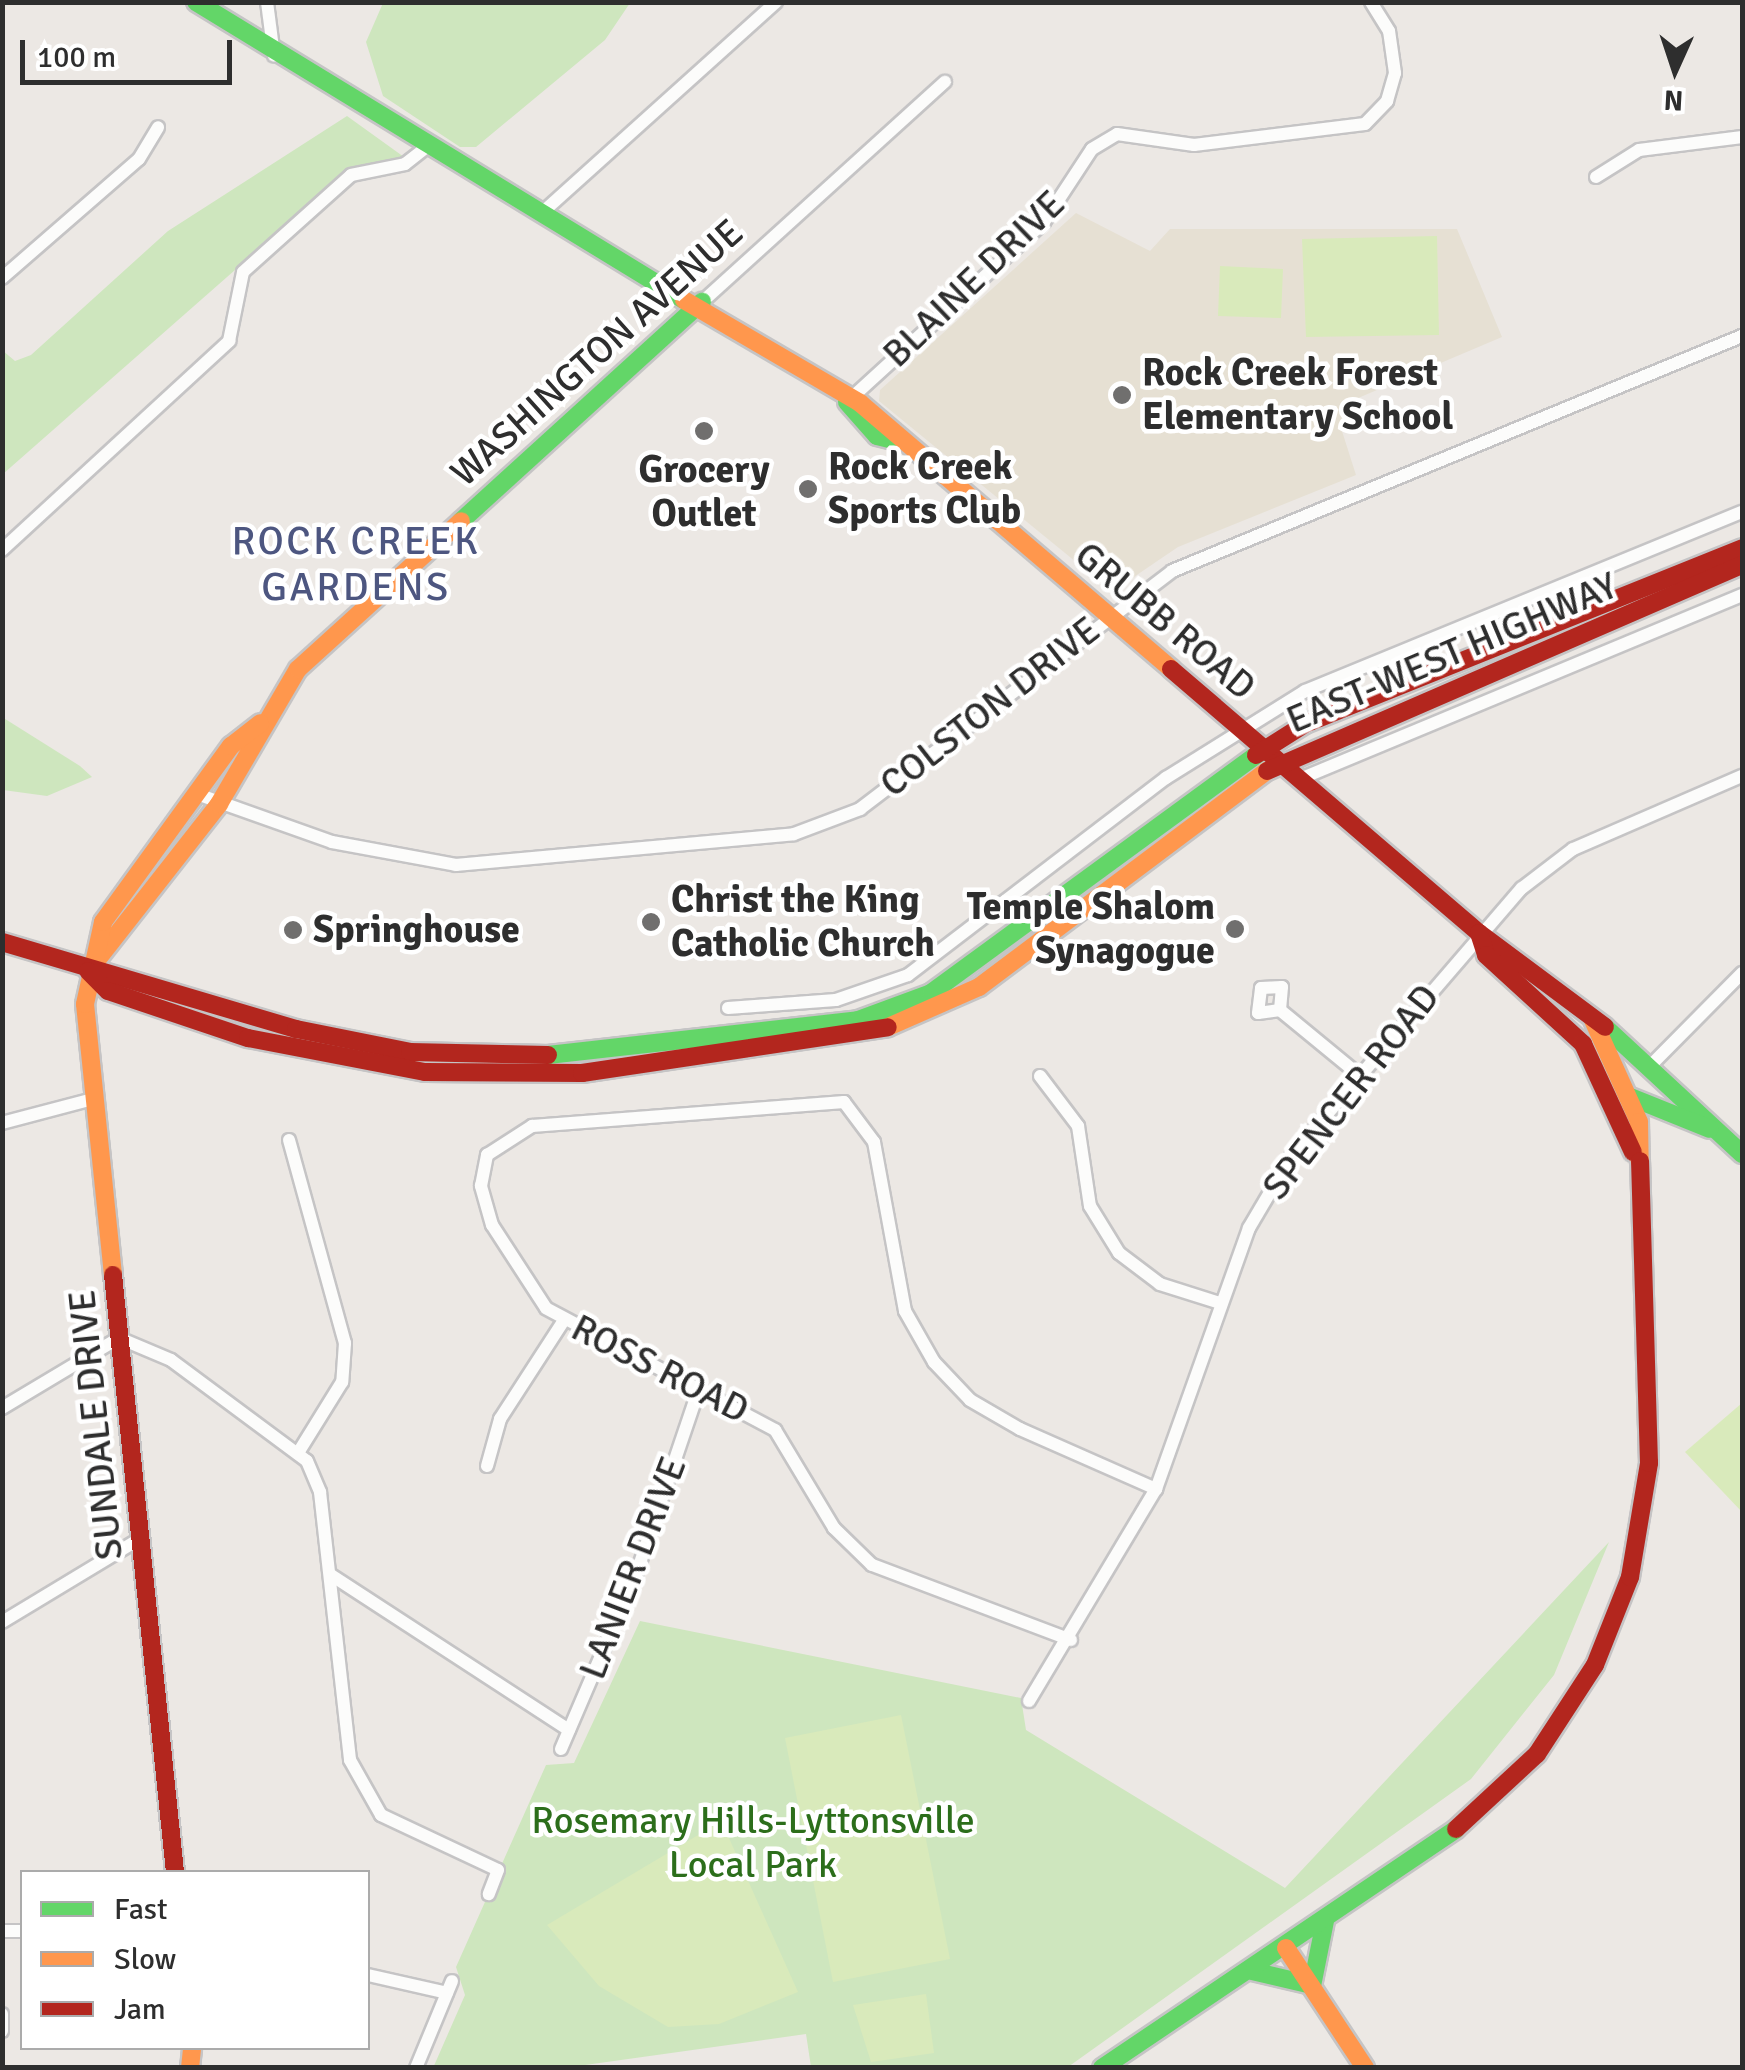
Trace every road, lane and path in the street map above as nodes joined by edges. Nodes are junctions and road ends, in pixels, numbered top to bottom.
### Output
1 (196, 2) edge
2 (268, 2) edge
3 (776, 2) edge
4 (1371, 2) edge
5 (274, 56) junction
6 (946, 82) dead end
7 (158, 127) dead end
8 (1742, 137) edge
9 (428, 146) junction
10 (1596, 177) dead end
11 (544, 211) junction
12 (2, 278) edge
13 (702, 302) junction
14 (1742, 336) edge
15 (847, 402) junction
16 (1742, 512) edge
17 (1742, 548) edge
18 (2, 550) edge
19 (1742, 565) edge
20 (1742, 595) edge
21 (1108, 614) junction
22 (260, 724) junction
23 (1240, 728) junction
24 (1264, 748) junction
25 (1280, 763) junction
26 (1742, 776) edge
27 (1300, 779) junction
28 (197, 794) junction
29 (219, 804) junction
30 (1479, 933) junction
31 (2, 942) edge
32 (88, 971) junction
33 (1742, 973) edge
34 (803, 1003) junction
35 (728, 1008) dead end
36 (1280, 1010) dead end
37 (1591, 1016) junction
38 (806, 1028) junction
39 (1653, 1063) junction
40 (1358, 1074) junction
41 (1040, 1076) dead end
42 (1611, 1090) junction
43 (94, 1099) junction
44 (1635, 1099) junction
45 (2, 1123) edge
46 (1719, 1134) junction
47 (289, 1140) dead end
48 (1742, 1154) edge
49 (1636, 1161) junction
50 (1220, 1304) junction
51 (564, 1320) junction
52 (119, 1338) junction
53 (700, 1386) junction
54 (2, 1408) edge
55 (298, 1454) junction
56 (488, 1466) dead end
57 (1156, 1490) junction
58 (140, 1538) junction
59 (330, 1574) junction
60 (2, 1622) edge
61 (1071, 1640) junction
62 (1029, 1701) dead end
63 (569, 1730) junction
64 (561, 1748) dead end
65 (175, 1870) edge
66 (489, 1894) dead end
67 (1326, 1921) junction
68 (1286, 1948) junction
69 (1252, 1971) junction
70 (370, 1975) edge
71 (1312, 1986) junction
72 (2, 2014) edge
73 (2, 2030) edge
74 (1144, 2044) junction
75 (416, 2068) edge
76 (1102, 2068) edge
77 (1128, 2068) edge
78 (1365, 2068) edge

1 - 5 street, GRUBB ROAD
2 - 5 street
3 - 11 street
4 - 15 street, BLAINE DRIVE
5 - 9 street, GRUBB ROAD
6 - 13 street, WASHINGTON AVENUE
7 - 12 street
8 - 10 street
9 - 11 street, GRUBB ROAD
9 - 18 street
11 - 13 street, GRUBB ROAD
13 - 15 street, GRUBB ROAD
13 - 22 street, WASHINGTON AVENUE
14 - 21 street, COLSTON DRIVE
15 - 21 street, GRUBB ROAD
16 - 23 street, EAST-WEST HIGHWAY
17 - 24 street, EAST-WEST HIGHWAY
19 - 25 street, EAST-WEST HIGHWAY
20 - 27 street, EAST-WEST HIGHWAY
21 - 23 street, GRUBB ROAD
21 - 29 street, COLSTON DRIVE
22 - 28 street, WASHINGTON AVENUE
22 - 29 street, WASHINGTON AVENUE
23 - 24 street, GRUBB ROAD
23 - 34 street, EAST-WEST HIGHWAY
24 - 25 street, GRUBB ROAD
24 - 38 street, EAST-WEST HIGHWAY
25 - 27 street, GRUBB ROAD
25 - 32 street, EAST-WEST HIGHWAY
26 - 30 street, SPENCER ROAD
27 - 30 street, GRUBB ROAD
28 - 29 street, COLSTON DRIVE
28 - 32 street, WASHINGTON AVENUE
29 - 32 street, WASHINGTON AVENUE
30 - 37 street, GRUBB ROAD
30 - 40 street, SPENCER ROAD
30 - 42 street, GRUBB ROAD
31 - 32 street, EAST-WEST HIGHWAY
32 - 38 street, EAST-WEST HIGHWAY
32 - 43 street, SUNDALE DRIVE
33 - 39 street
34 - 35 street, EAST-WEST HIGHWAY
34 - 38 street
36 - 40 street
37 - 39 street, GRUBB ROAD
37 - 44 street
39 - 46 street, GRUBB ROAD
40 - 50 street, SPENCER ROAD
41 - 50 street
42 - 44 street, GRUBB ROAD
42 - 49 street
43 - 45 street
43 - 52 street, SUNDALE DRIVE
44 - 46 street, GRUBB ROAD
44 - 49 street
46 - 48 street, GRUBB ROAD
47 - 55 street
49 - 67 street
50 - 57 street, SPENCER ROAD
51 - 53 street, ROSS ROAD
51 - 56 street
51 - 57 street, ROSS ROAD
52 - 54 street
52 - 55 street
52 - 58 street, SUNDALE DRIVE
53 - 61 street, ROSS ROAD
53 - 63 street, LANIER DRIVE
55 - 59 street
57 - 61 street, SPENCER ROAD
58 - 60 street
58 - 65 street, SUNDALE DRIVE
59 - 63 street
59 - 66 street
61 - 62 street, SPENCER ROAD
63 - 64 street, LANIER DRIVE
67 - 68 street
67 - 71 street
68 - 69 street
68 - 71 street
69 - 71 street
69 - 74 street
70 - 75 street
71 - 78 street
72 - 73 street
74 - 76 street
74 - 77 street

